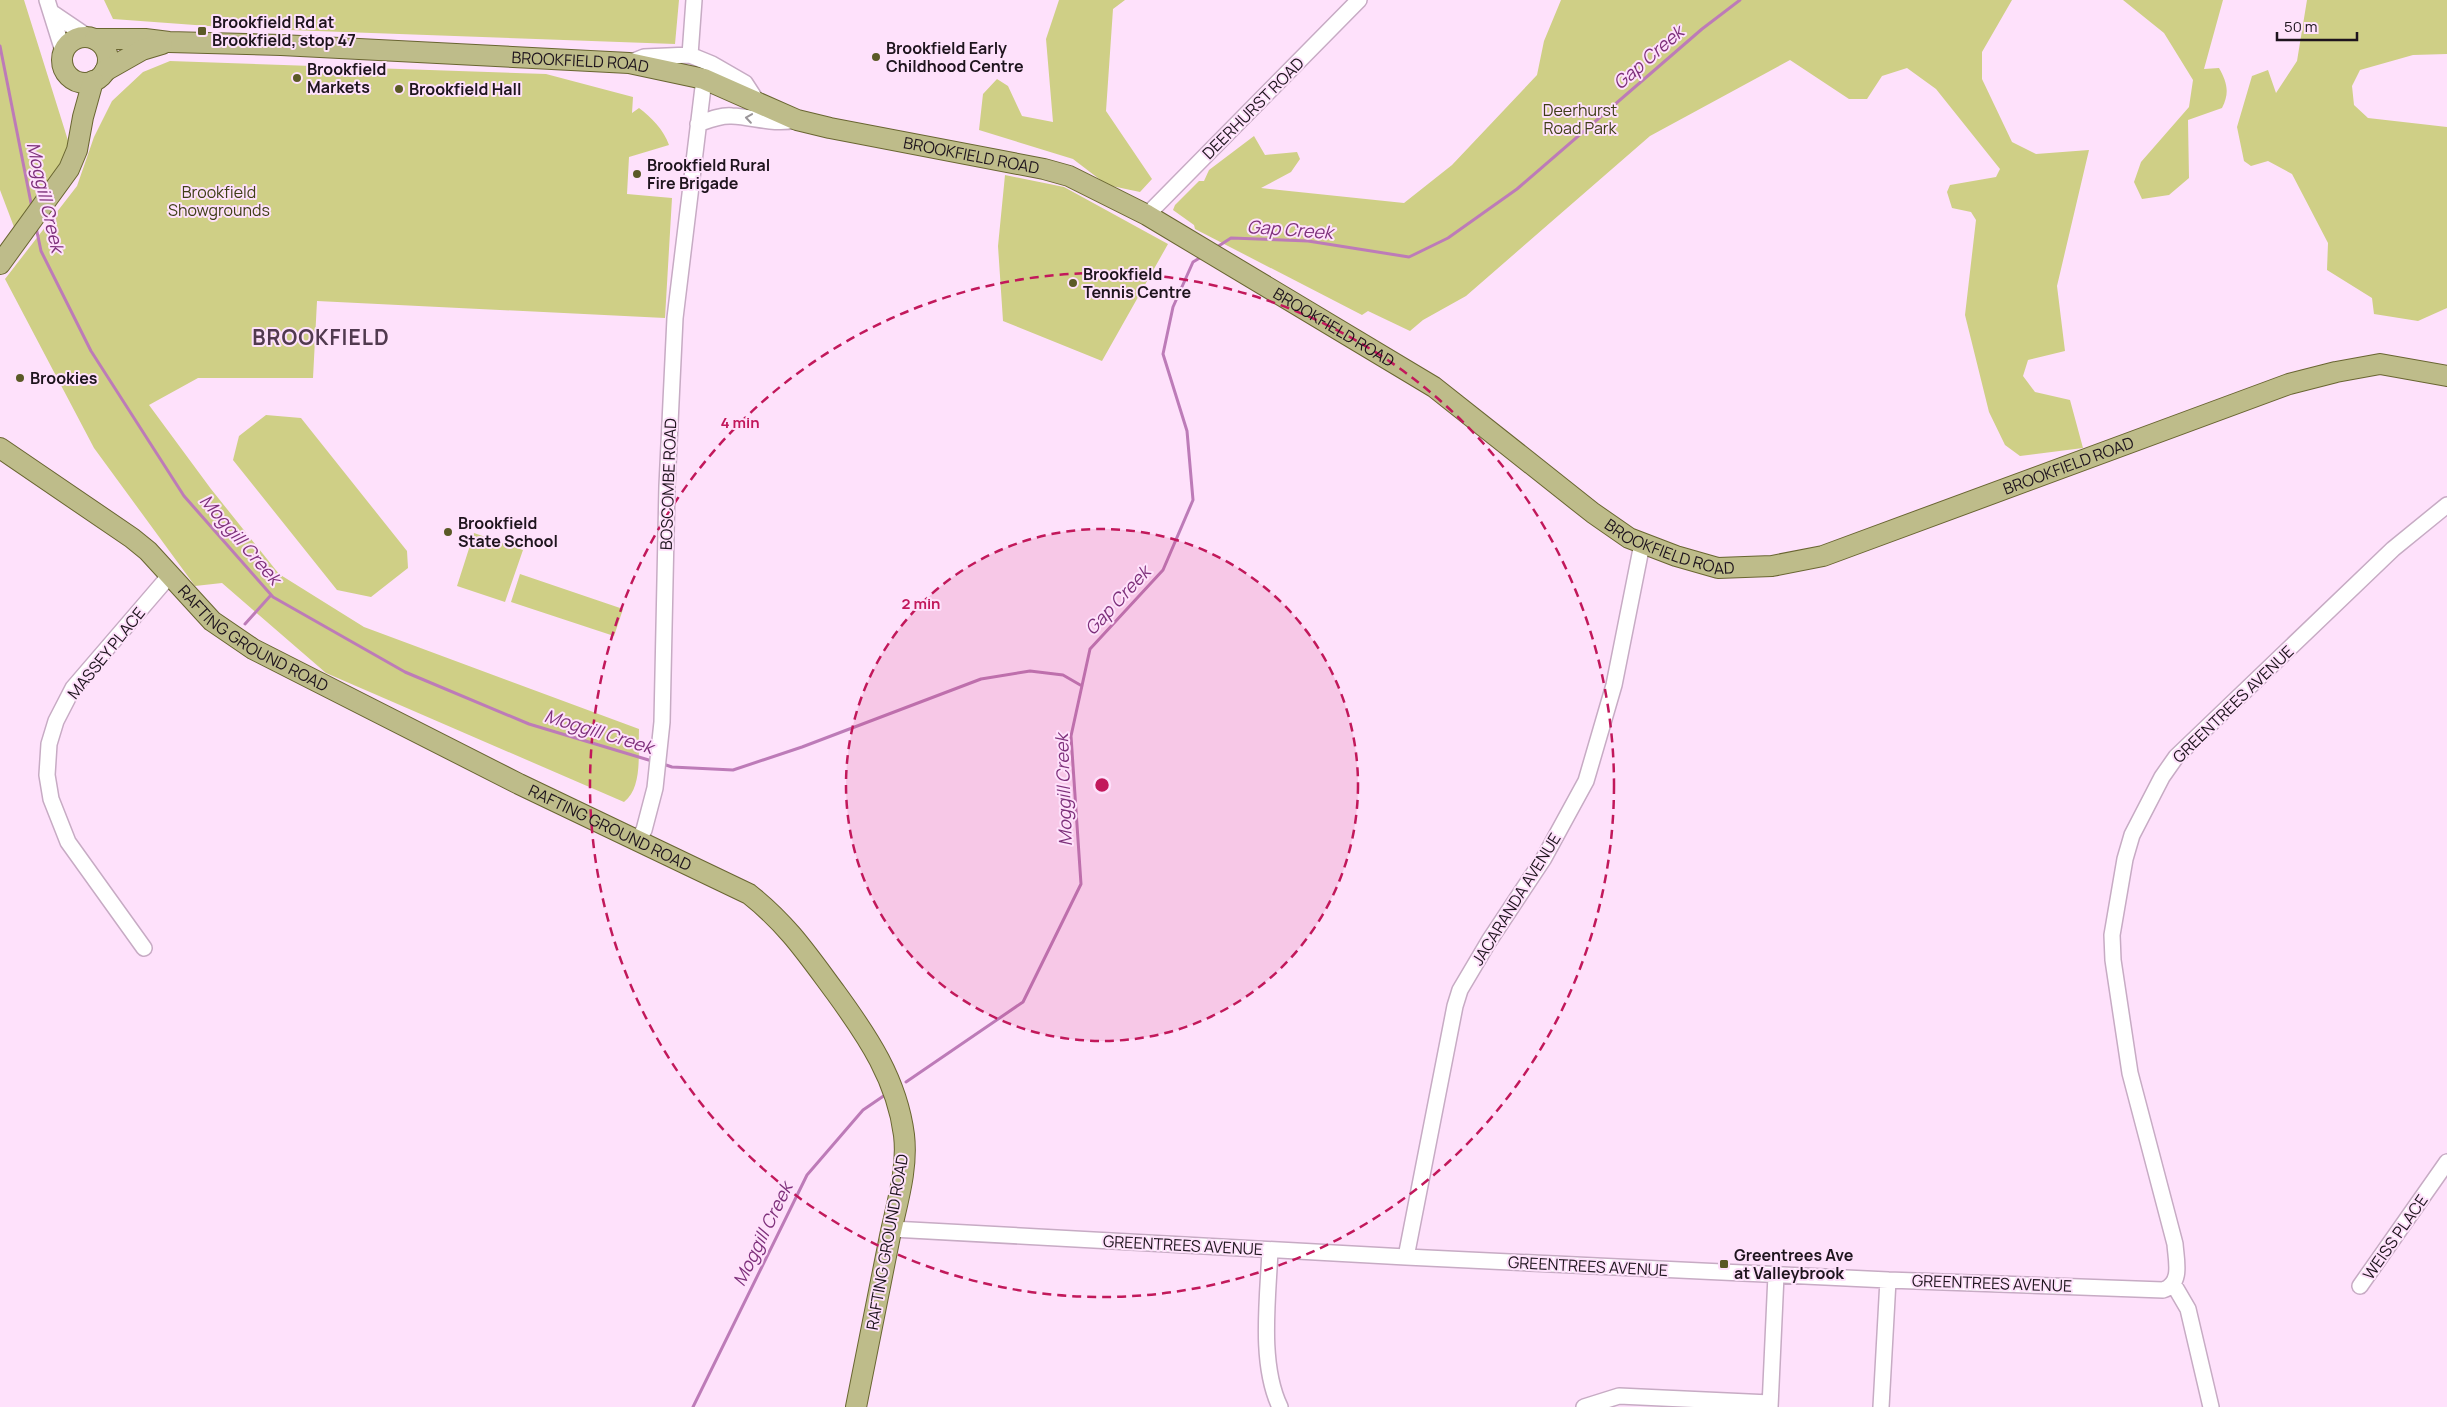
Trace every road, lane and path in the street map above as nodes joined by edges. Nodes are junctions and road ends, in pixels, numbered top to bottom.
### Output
1 (694, 0) edge
2 (1359, 0) edge
3 (49, 6) edge
4 (91, 38) junction
5 (169, 42) junction
6 (63, 51) junction
7 (690, 55) junction
8 (629, 63) junction
9 (92, 78) junction
10 (704, 79) junction
11 (759, 104) junction
12 (797, 120) junction
13 (698, 124) junction
14 (1147, 216) junction
15 (5, 258) edge
16 (2447, 376) edge
17 (0, 448) edge
18 (2447, 505) edge
19 (1642, 544) junction
20 (170, 575) junction
21 (638, 841) junction
22 (144, 948) dead end
23 (2447, 1162) edge
24 (892, 1228) junction
25 (1270, 1250) junction
26 (1406, 1257) junction
27 (1776, 1275) junction
28 (1888, 1280) junction
29 (2174, 1284) junction
30 (2360, 1286) dead end
31 (1770, 1405) edge
32 (856, 1407) edge
33 (1280, 1407) edge
34 (1584, 1407) edge
35 (1881, 1407) edge
36 (2211, 1407) edge

1 - 7 street
2 - 14 street, DEERHURST ROAD
3 - 4 street
3 - 6 street
4 - 5 main road, BROOKFIELD ROAD
4 - 6 main road
4 - 9 main road
5 - 8 main road, BROOKFIELD ROAD
5 - 9 main road, BROOKFIELD ROAD
6 - 9 main road
7 - 8 street
7 - 11 street
8 - 10 main road, BROOKFIELD ROAD
9 - 15 main road
10 - 11 main road, BROOKFIELD ROAD
10 - 13 street, BOSCOMBE ROAD
11 - 12 main road, BROOKFIELD ROAD
12 -> 13 street
12 - 14 main road, BROOKFIELD ROAD
13 - 21 street, BOSCOMBE ROAD
14 - 19 main road, BROOKFIELD ROAD
16 - 19 main road, BROOKFIELD ROAD
17 - 20 main road, RAFTING GROUND ROAD
18 - 29 street, GREENTREES AVENUE
19 - 26 street, JACARANDA AVENUE
20 - 21 main road, RAFTING GROUND ROAD
20 - 22 street, MASSEY PLACE
21 - 24 main road, RAFTING GROUND ROAD
23 - 30 street, WEISS PLACE
24 - 25 street, GREENTREES AVENUE
24 - 32 main road, RAFTING GROUND ROAD
25 - 26 street, GREENTREES AVENUE
25 - 33 street
26 - 27 street, GREENTREES AVENUE
27 - 28 street, GREENTREES AVENUE
27 - 31 street
28 - 29 street, GREENTREES AVENUE
28 - 35 street
29 - 36 street
31 - 34 street

